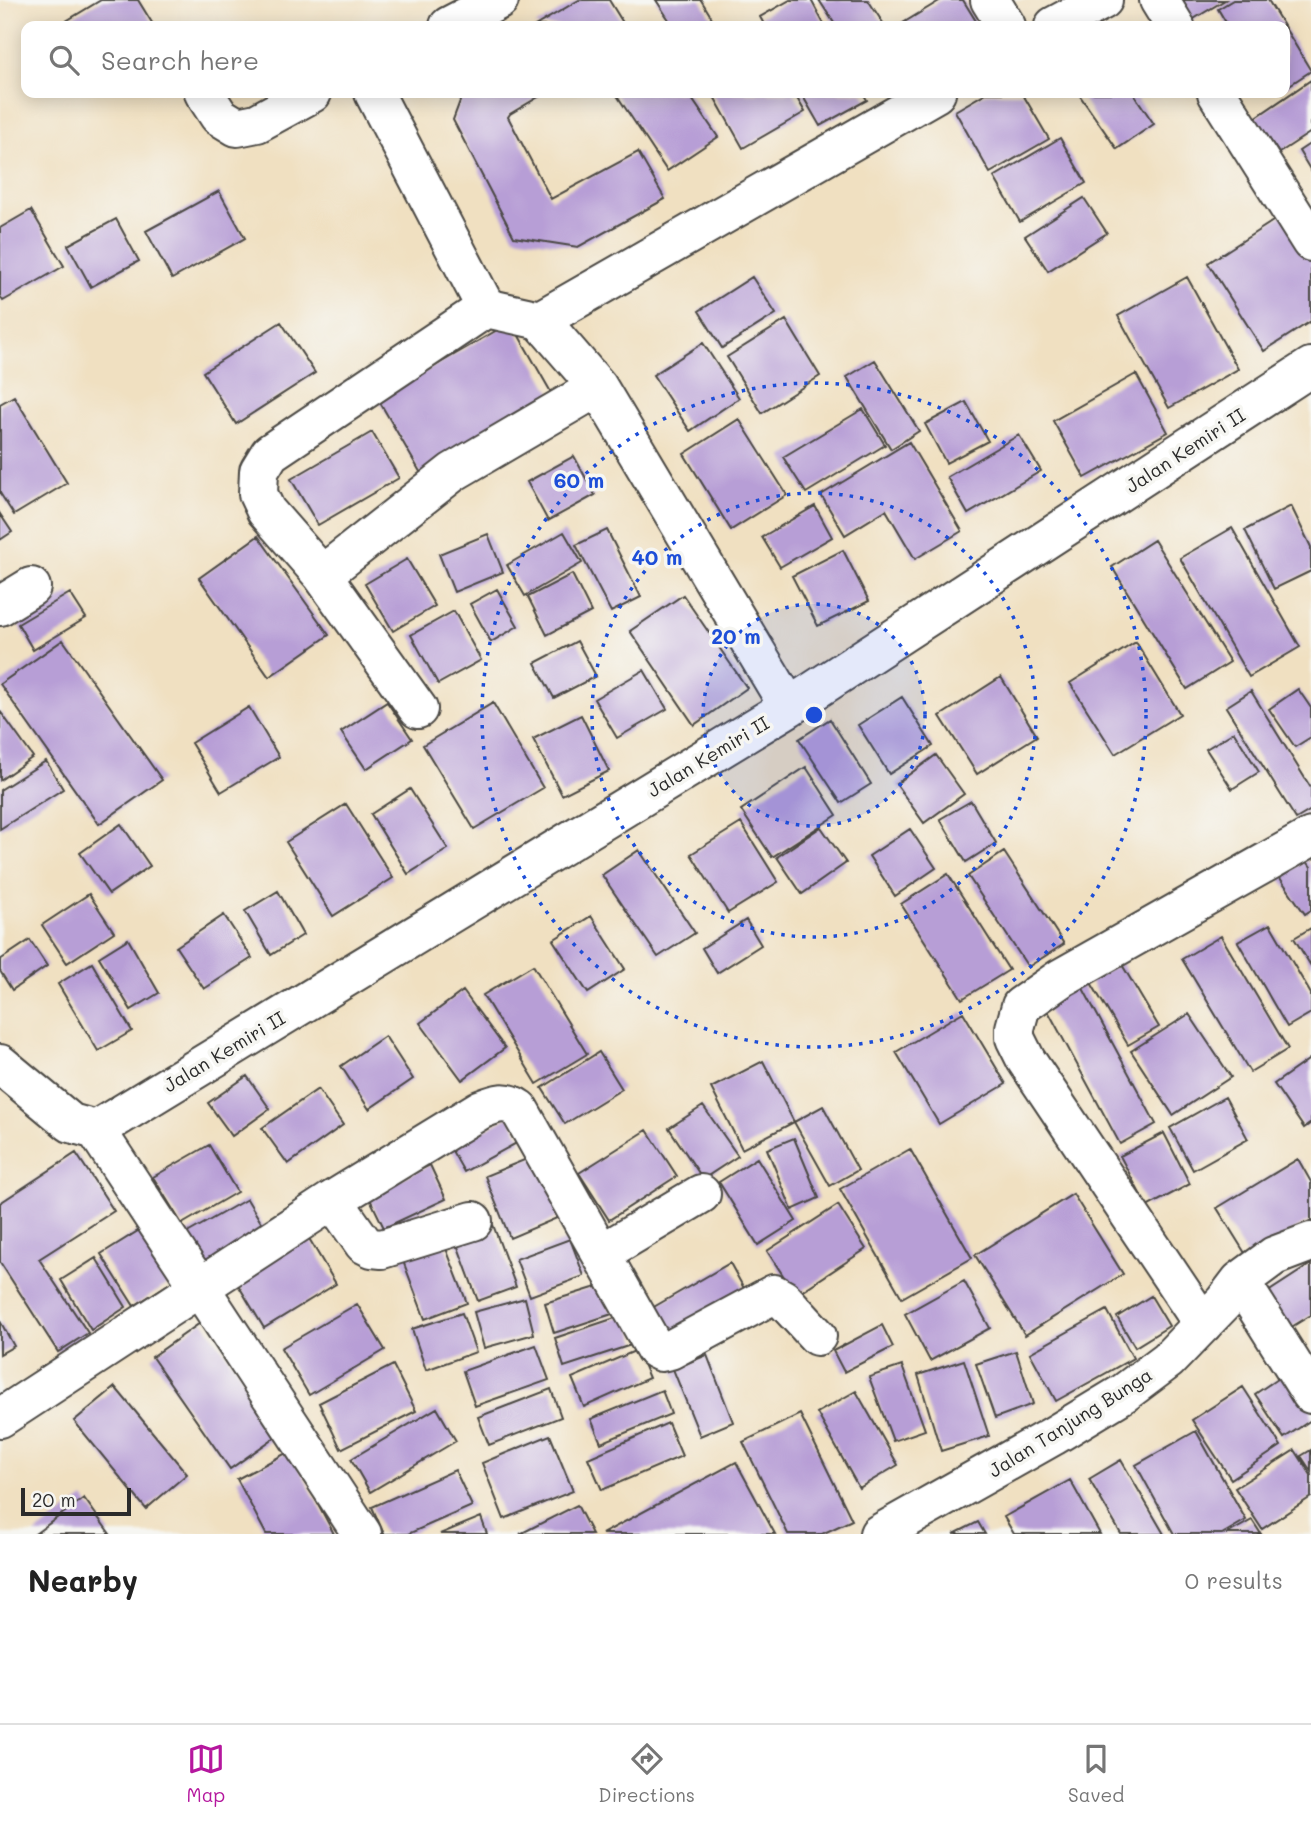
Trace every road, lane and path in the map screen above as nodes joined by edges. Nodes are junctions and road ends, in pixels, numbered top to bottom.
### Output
1 (499, 0) edge
2 (990, 0) edge
3 (1103, 0) edge
4 (1159, 0) edge
5 (459, 21) edge
6 (1003, 21) edge
7 (1063, 21) edge
8 (1172, 21) edge
9 (207, 98) edge
10 (303, 98) edge
11 (377, 98) edge
12 (927, 98) edge
13 (1220, 98) edge
14 (1311, 242) edge
15 (485, 308) junction
16 (540, 320) junction
17 (1311, 367) edge
18 (598, 387) junction
19 (322, 575) junction
20 (789, 707) junction
21 (418, 709) dead end
22 (1311, 837) edge
23 (0, 1064) edge
24 (96, 1130) junction
25 (701, 1194) dead end
26 (332, 1200) junction
27 (472, 1221) dead end
28 (1311, 1242) edge
29 (602, 1254) junction
30 (1240, 1281) junction
31 (199, 1286) junction
32 (1203, 1324) junction
33 (817, 1336) dead end
34 (1311, 1394) edge
35 (0, 1418) edge
36 (362, 1534) edge
37 (879, 1534) edge

1 - 5 street
2 - 6 street
3 - 7 street
4 - 8 street
9 - 10 street
11 - 15 street
12 - 16 street
13 - 14 street
15 - 16 street
15 - 19 street
16 - 18 street
17 - 20 street, Jalan Kemiri II
18 - 19 street
18 - 20 street
19 - 21 street
20 - 24 street, Jalan Kemiri II
22 - 32 street
23 - 24 street
24 - 31 street
25 - 29 street
26 - 27 street
26 - 29 street
26 - 31 street
28 - 30 street, Jalan Tanjung Bunga
29 - 33 street
30 - 32 street, Jalan Tanjung Bunga
30 - 34 street
31 - 35 street
31 - 36 street
32 - 37 street, Jalan Tanjung Bunga

